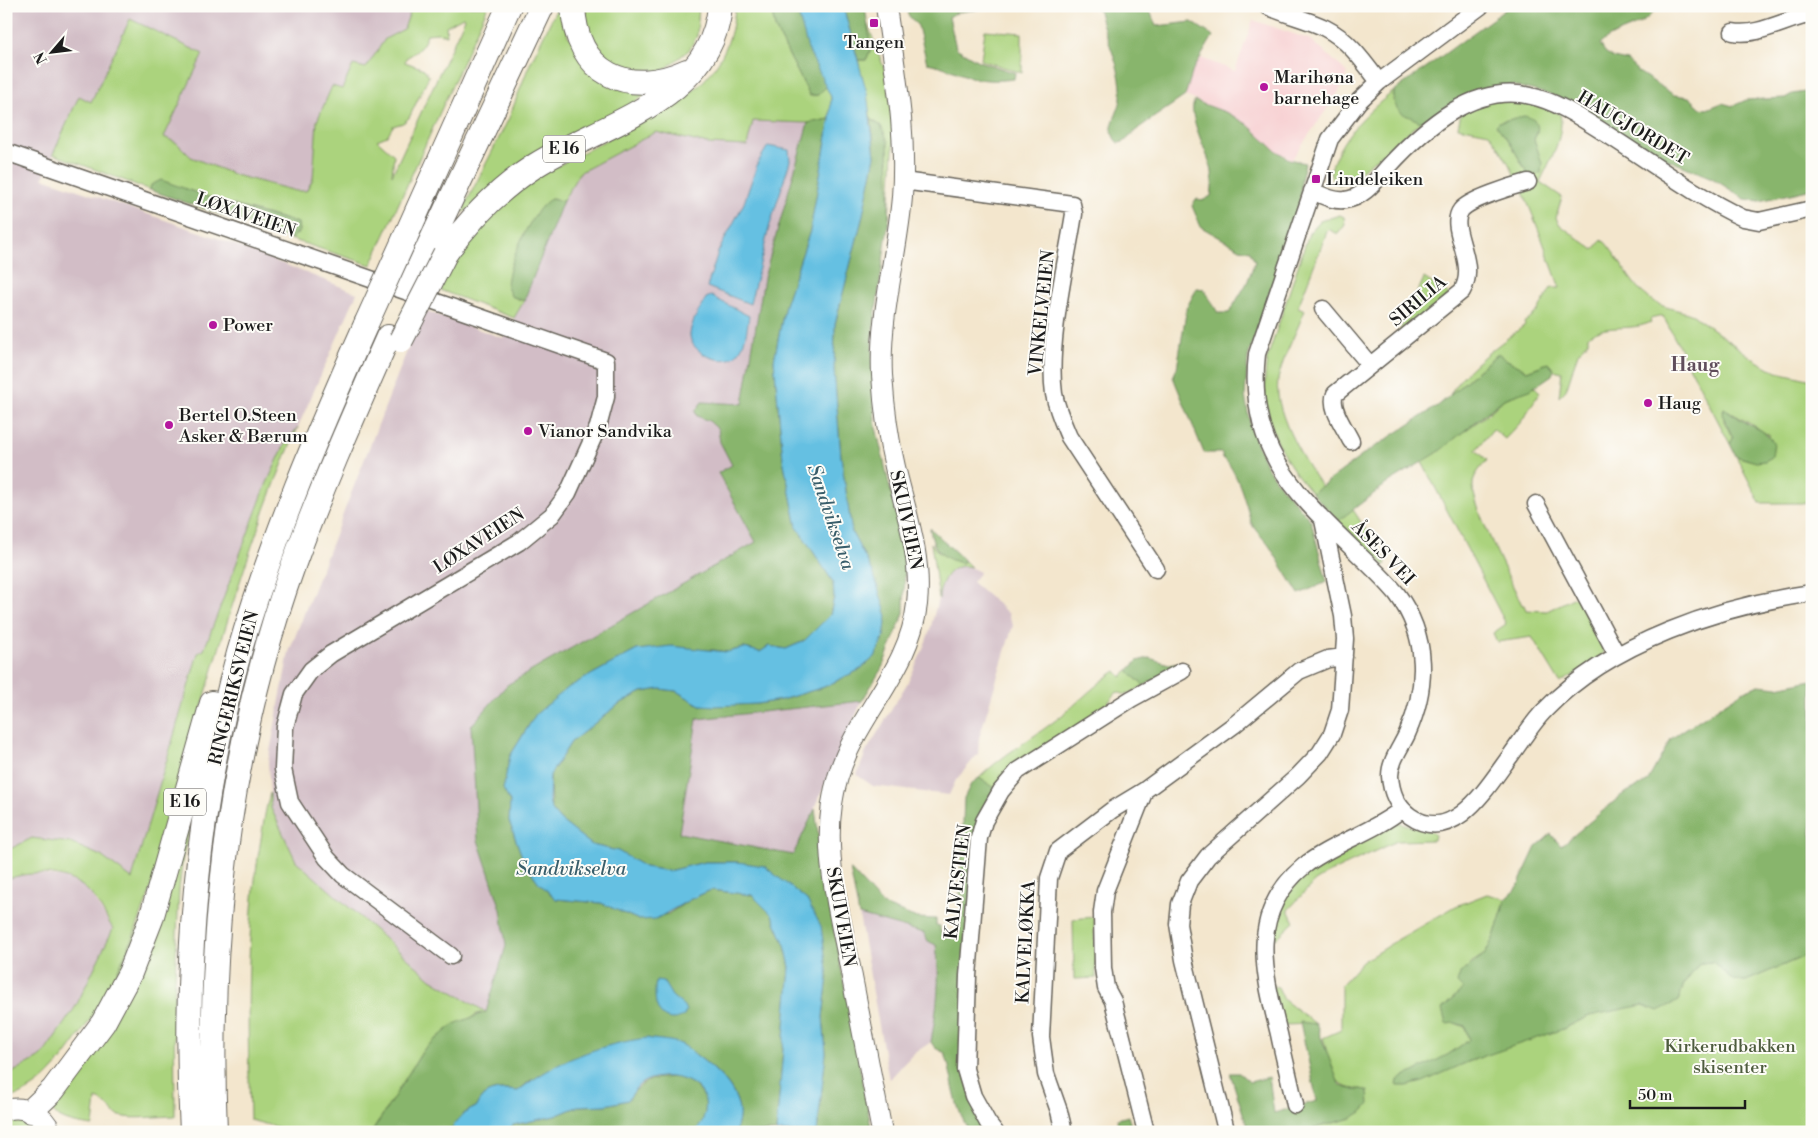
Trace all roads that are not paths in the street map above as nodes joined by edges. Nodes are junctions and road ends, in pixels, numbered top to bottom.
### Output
1 (509, 6) edge
2 (542, 6) edge
3 (573, 6) edge
4 (720, 6) edge
5 (886, 6) edge
6 (1267, 6) edge
7 (1482, 6) edge
8 (1812, 14) edge
9 (1732, 32) dead end
10 (699, 63) junction
11 (1379, 82) junction
12 (6, 152) edge
13 (903, 181) junction
14 (1528, 182) dead end
15 (1312, 191) junction
16 (1812, 209) edge
17 (437, 251) junction
18 (1323, 310) dead end
19 (1370, 365) junction
20 (1351, 441) dead end
21 (301, 473) junction
22 (1536, 504) dead end
23 (1323, 520) junction
24 (1156, 569) dead end
25 (1812, 593) edge
26 (1617, 655) junction
27 (1344, 657) junction
28 (1182, 671) dead end
29 (1145, 790) junction
30 (1402, 809) junction
31 (451, 956) dead end
32 (1295, 1105) dead end
33 (6, 1110) edge
34 (49, 1125) edge
35 (1225, 1126) dead end
36 (1145, 1128) dead end
37 (192, 1132) edge
38 (215, 1132) edge
39 (882, 1132) edge
40 (995, 1132) edge
41 (1064, 1132) edge

1 - 21 highway, RINGERIKSVEIEN / E 16, bridge
2 - 17 highway, E 16
3 - 10 highway
4 - 10 highway, E 16
5 - 13 main road, SKUIVEIEN
6 - 11 street
7 - 11 street, ÅSES VEI
8 - 9 street
10 - 17 highway, E 16
11 - 15 street, ÅSES VEI
12 - 31 street, LØXAVEIEN
13 - 24 street, VINKELVEIEN
13 - 39 main road, SKUIVEIEN
14 - 19 street, SIRILIA
15 - 16 street, HAUGJORDET
15 - 23 street, ÅSES VEI
17 - 38 highway, RINGERIKSVEIEN / E 16, bridge
18 - 19 street
19 - 20 street, SIRILIA
21 - 34 highway, E 16
21 - 37 highway, RINGERIKSVEIEN / E 16
22 - 26 street
23 - 27 street
23 - 30 street, ÅSES VEI
25 - 26 street
26 - 30 street
27 - 29 street, KALVELØKKA
27 - 35 street
28 - 40 street, KALVESTIEN
29 - 36 street
29 - 41 street, KALVELØKKA
30 - 32 street
33 - 34 main road

